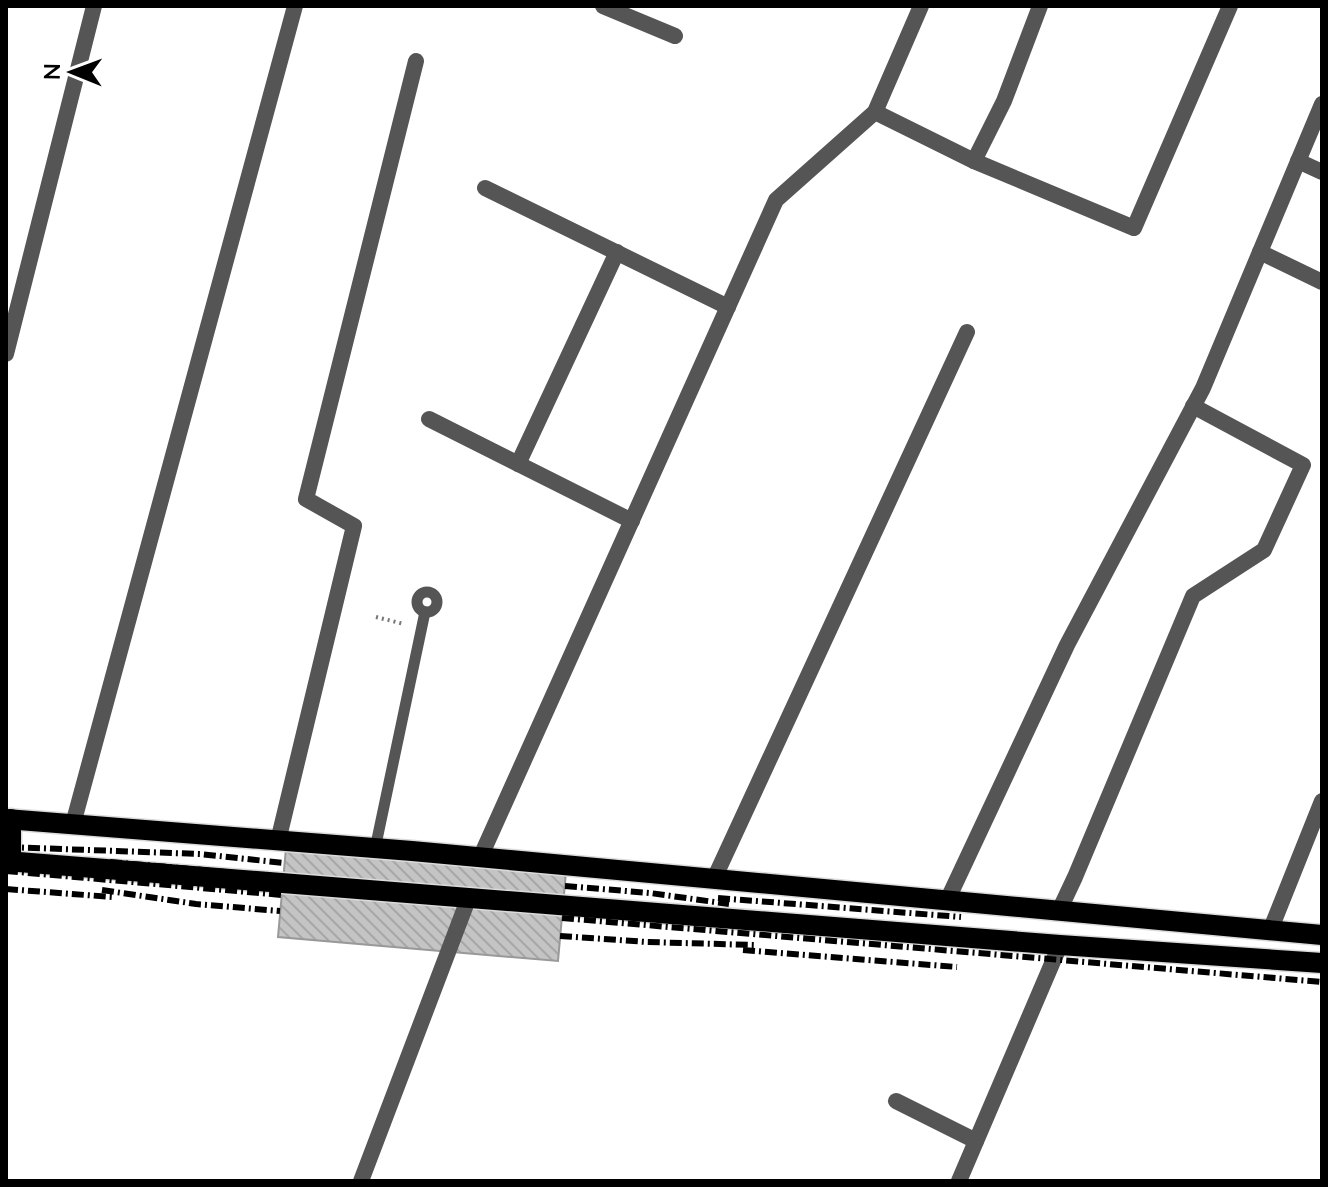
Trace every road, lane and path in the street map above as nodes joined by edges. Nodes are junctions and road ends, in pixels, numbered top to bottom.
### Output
1 (94, 6) edge
2 (295, 6) edge
3 (603, 6) edge
4 (921, 6) edge
5 (1040, 6) edge
6 (1225, 8) edge
7 (675, 36) dead end
8 (416, 61) dead end
9 (1322, 104) edge
10 (875, 112) junction
11 (974, 161) junction
12 (1298, 161) junction
13 (1322, 172) edge
14 (485, 188) dead end
15 (617, 252) junction
16 (1260, 252) junction
17 (1322, 282) edge
18 (728, 307) junction
19 (967, 332) dead end
20 (6, 354) edge
21 (1193, 406) junction
22 (429, 419) dead end
23 (518, 464) junction
24 (632, 521) junction
25 (425, 612) dead end
26 (376, 617) dead end
27 (422, 628) junction
28 (1322, 801) edge
29 (9, 819) edge
30 (73, 824) junction
31 (278, 841) junction
32 (375, 849) junction
33 (480, 858) junction
34 (8, 864) edge
35 (714, 879) junction
36 (469, 897) junction
37 (947, 901) junction
38 (1059, 911) junction
39 (1270, 931) junction
40 (1322, 935) edge
41 (1060, 945) junction
42 (1322, 963) edge
43 (896, 1101) dead end
44 (976, 1141) junction
45 (361, 1181) edge
46 (959, 1181) edge

1 - 20 street
2 - 30 street
3 - 7 street
4 - 10 street
5 - 11 street
6 - 11 street
8 - 31 street
9 - 12 street
10 - 11 street
10 - 18 street
12 - 13 street
12 - 16 street
14 - 15 street
15 - 18 street
15 - 23 street
16 - 17 street
16 - 21 street
18 - 24 street
19 - 35 street
21 - 37 street
21 - 38 street
22 - 23 street
23 - 24 street
24 - 33 street
25 - 27 lane
26 - 27 path
27 - 32 lane
28 - 39 street
29 - 30 main road
29 - 34 main road
30 - 31 main road
31 - 32 main road
32 - 33 main road
33 - 35 main road
34 - 36 main road
35 - 37 main road
36 - 41 main road
36 - 45 street
37 - 38 main road
38 - 39 main road
39 - 40 main road
41 - 42 main road
41 - 44 street
43 - 44 street
44 - 46 street

